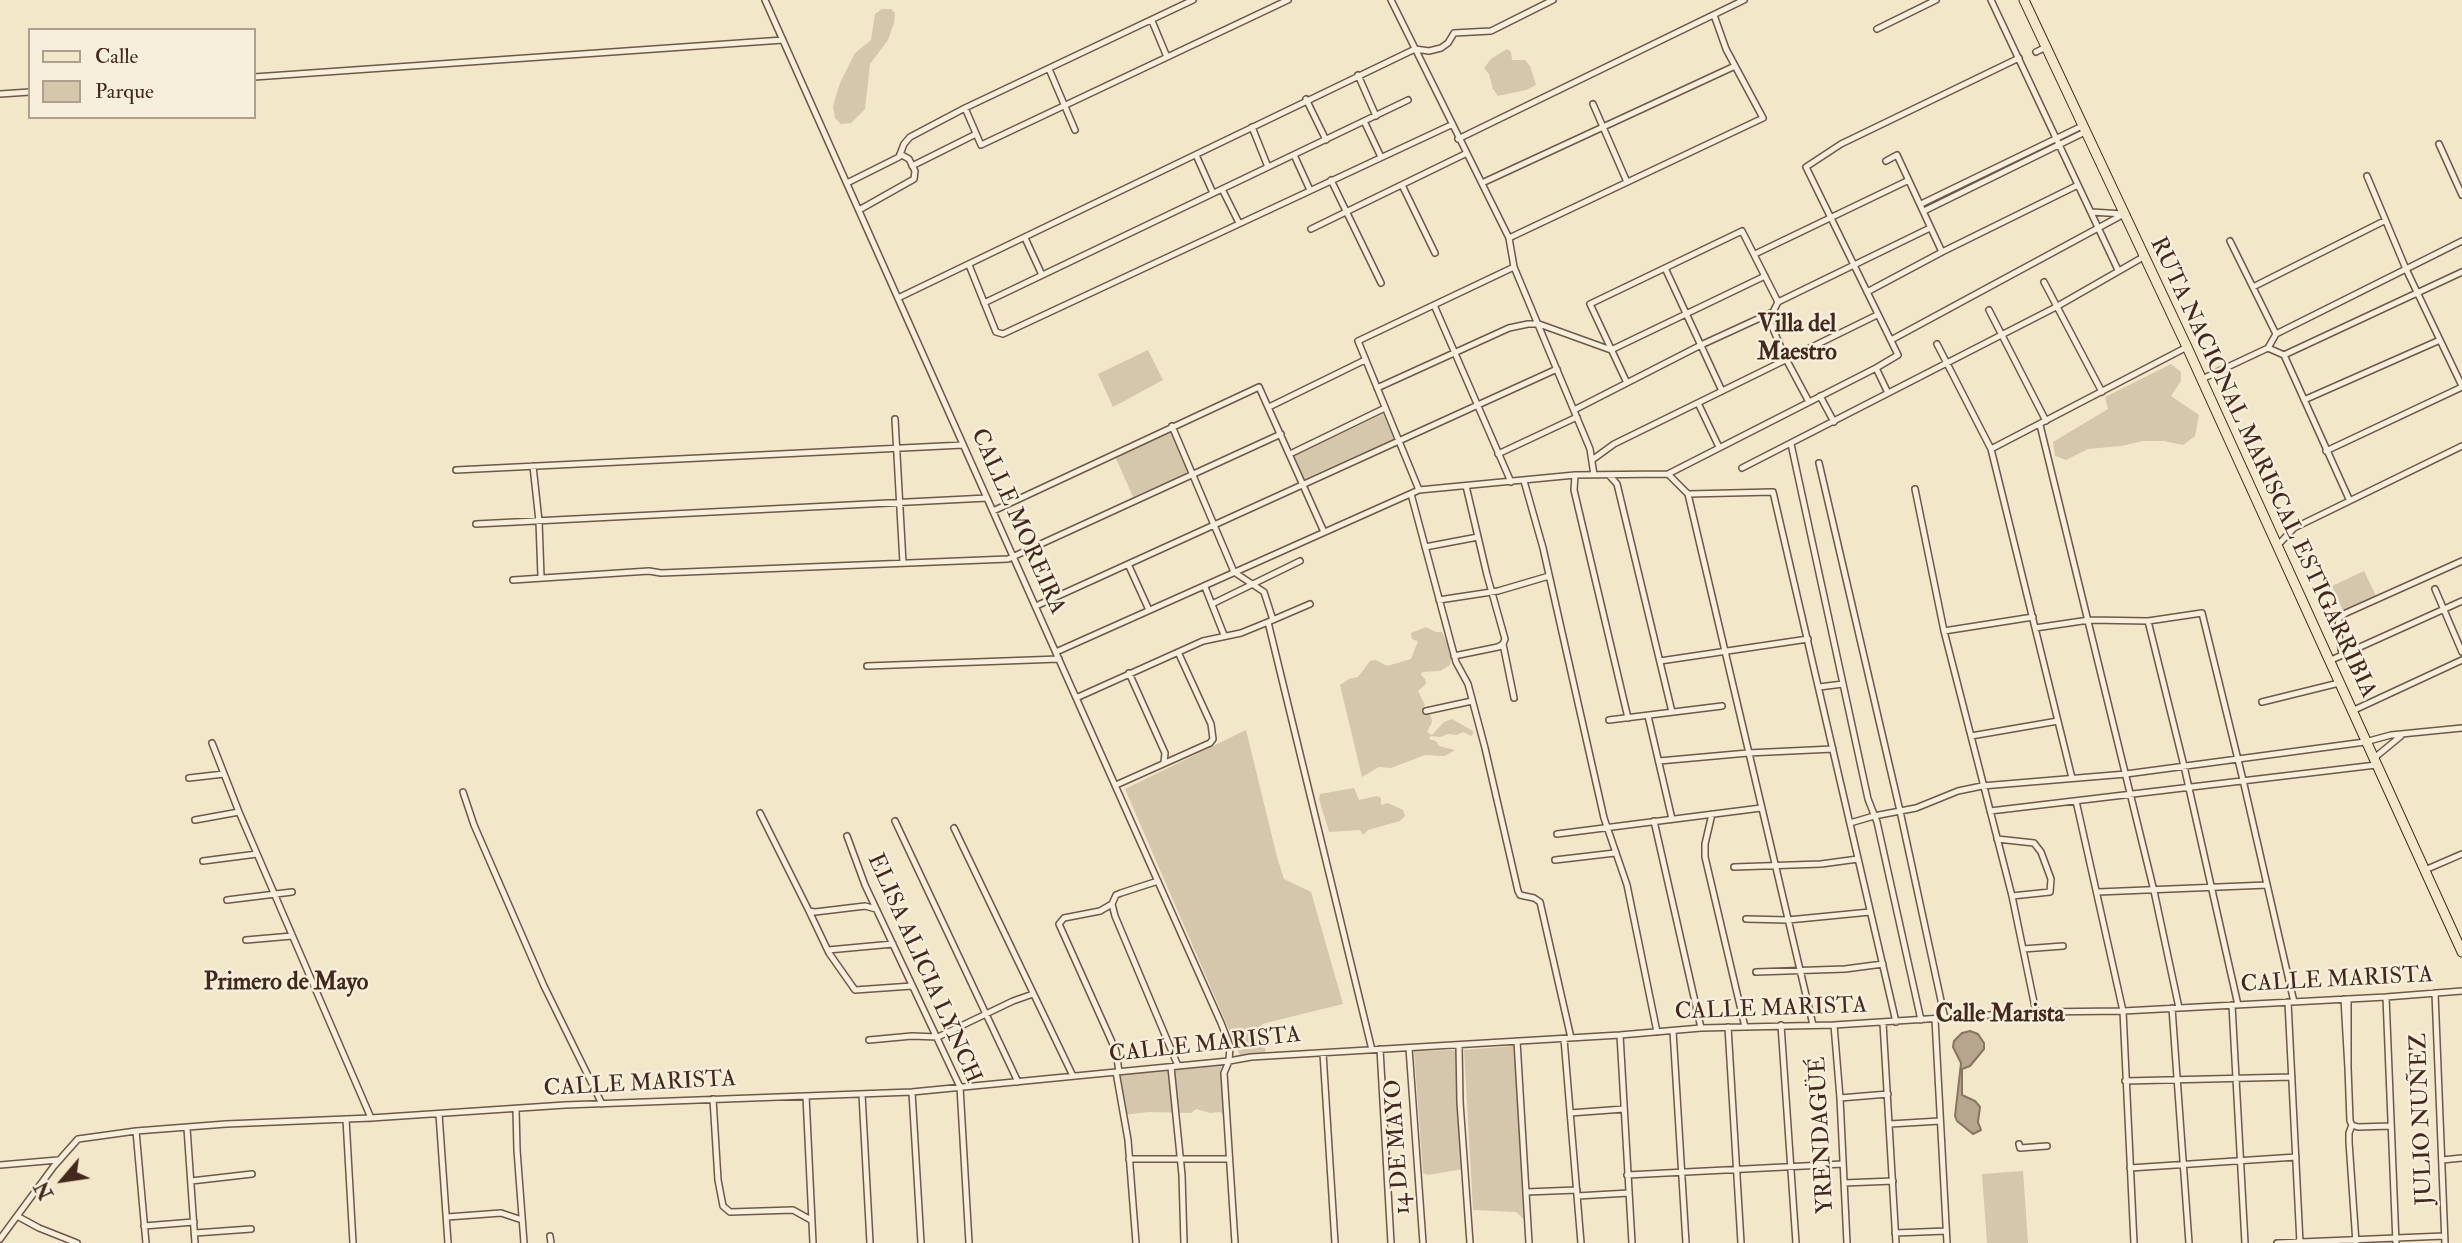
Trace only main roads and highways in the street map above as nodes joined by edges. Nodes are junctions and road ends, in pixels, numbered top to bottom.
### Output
1 (2024, 0) edge
2 (2461, 949) edge

1 - 2 main road, RUTA NACIONAL MARISCAL ESTIGARRIBIA

